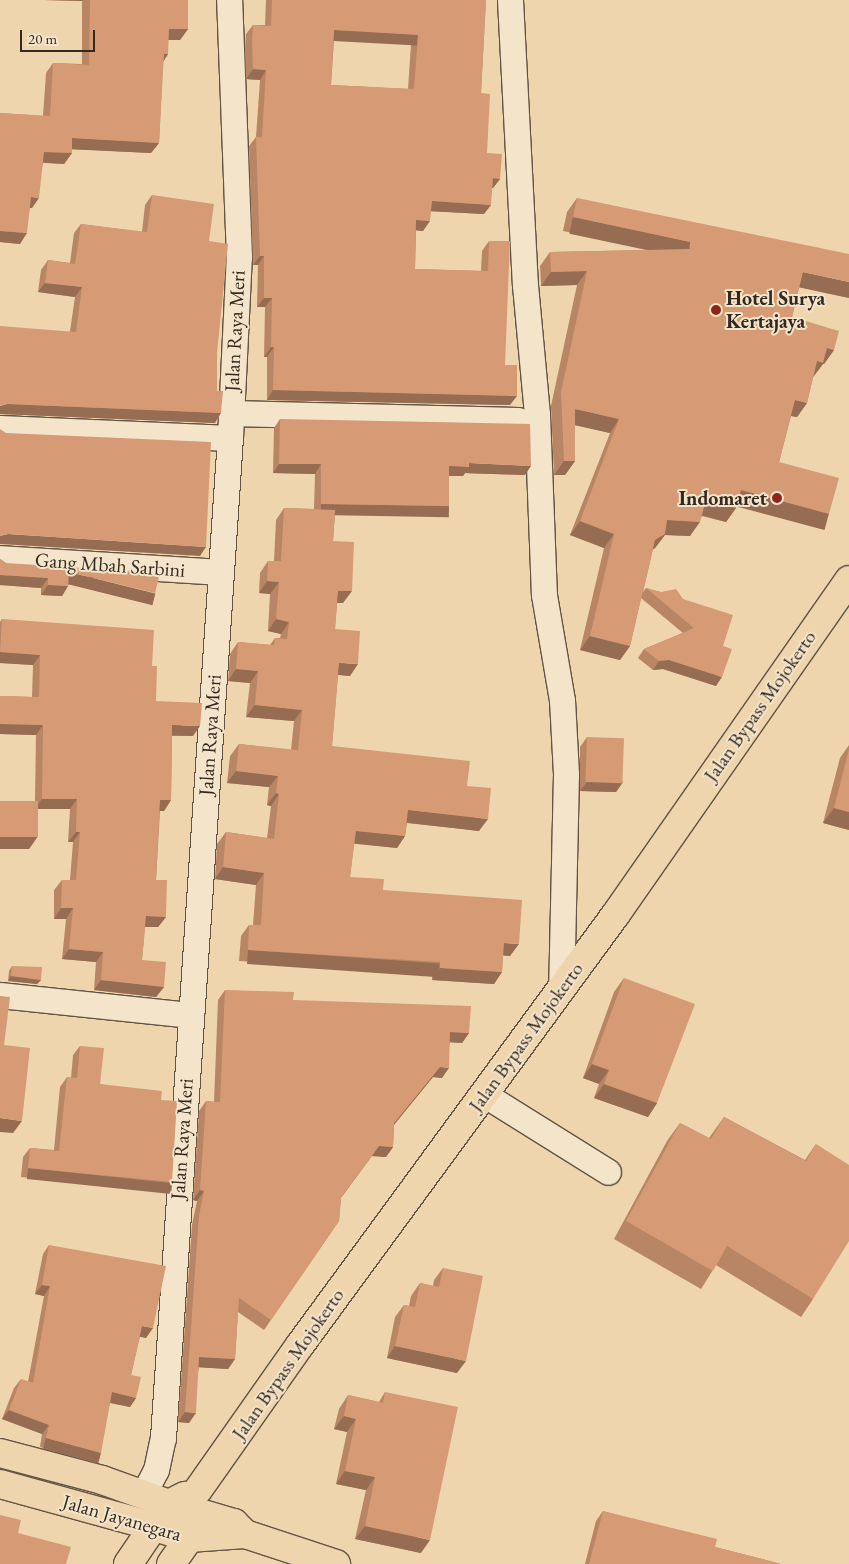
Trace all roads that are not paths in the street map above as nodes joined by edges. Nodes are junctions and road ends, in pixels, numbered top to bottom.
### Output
1 (229, 0) edge
2 (510, 0) edge
3 (230, 413) junction
4 (518, 420) dead end
5 (0, 428) edge
6 (230, 438) junction
7 (0, 558) edge
8 (221, 572) junction
9 (849, 580) edge
10 (561, 990) junction
11 (0, 995) edge
12 (191, 1015) junction
13 (485, 1095) junction
14 (608, 1172) dead end
15 (0, 1453) edge
16 (0, 1484) edge
17 (143, 1495) junction
18 (202, 1502) junction
19 (169, 1504) junction
20 (152, 1526) junction
21 (245, 1534) junction
22 (189, 1538) junction
23 (128, 1564) edge
24 (171, 1564) edge
25 (336, 1564) edge

1 - 3 street, Jalan Raya Meri
2 - 10 street
3 - 4 street
3 - 6 street, Jalan Raya Meri
5 - 6 street
6 - 8 street, Jalan Raya Meri
7 - 8 street, Gang Mbah Sarbini
8 - 12 street, Jalan Raya Meri
9 - 10 main road, Jalan Bypass Mojokerto
10 - 13 main road, Jalan Bypass Mojokerto
11 - 12 street
12 - 17 street, Jalan Raya Meri
13 - 14 street
13 - 18 main road, Jalan Bypass Mojokerto
15 - 17 main road, Jalan Jayanegara
16 - 20 main road, Jalan Jayanegara
17 - 19 main road, Jalan Jayanegara
18 - 19 main road, Jalan Jayanegara
18 - 21 main road, Jalan Jayanegara
18 - 22 main road, Jalan Bypass Mojokerto
19 - 20 main road
20 - 22 main road, Jalan Jayanegara
20 - 23 main road
21 - 22 main road, Jalan Jayanegara
21 - 25 main road, Jalan Jayanegara
22 - 24 main road, Jalan Bypass Mojokerto

